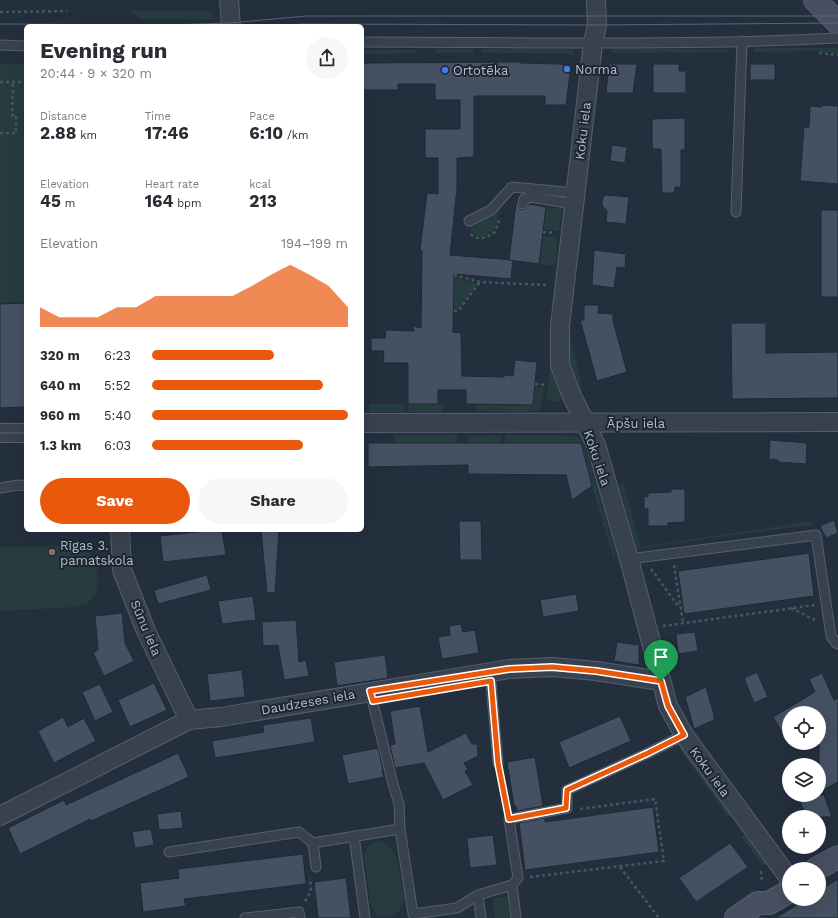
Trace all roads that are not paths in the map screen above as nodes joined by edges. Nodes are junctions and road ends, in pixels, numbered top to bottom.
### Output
1 (229, 0) edge
2 (596, 0) edge
3 (815, 0) edge
4 (838, 23) edge
5 (231, 24) edge
6 (838, 38) edge
7 (364, 42) edge
8 (742, 42) junction
9 (593, 43) junction
10 (0, 45) edge
11 (24, 46) edge
12 (575, 198) junction
13 (523, 204) dead end
14 (736, 212) dead end
15 (468, 221) dead end
16 (838, 422) edge
17 (364, 423) edge
18 (585, 423) junction
19 (0, 433) edge
20 (24, 433) edge
21 (24, 486) edge
22 (0, 488) edge
23 (120, 532) edge
24 (629, 559) junction
25 (838, 644) edge
26 (490, 672) junction
27 (661, 681) junction
28 (370, 691) junction
29 (189, 720) junction
30 (684, 735) junction
31 (498, 763) road end
32 (0, 816) edge
33 (400, 829) junction
34 (354, 836) junction
35 (313, 843) junction
36 (169, 852) dead end
37 (838, 857) edge
38 (826, 864) edge
39 (316, 867) road end
40 (782, 868) edge
41 (515, 881) junction
42 (782, 882) edge
43 (478, 895) junction
44 (760, 895) junction
45 (782, 895) edge
46 (300, 915) edge
47 (410, 916) edge
48 (244, 918) edge
49 (365, 918) edge
50 (482, 918) edge
51 (516, 918) edge
52 (736, 918) edge

1 - 5 street
2 - 9 street, Koku iela
3 - 4 street
6 - 8 lane
7 - 9 lane
8 - 9 lane
8 - 14 lane
9 - 12 street, Koku iela
10 - 11 lane
12 - 13 lane
12 - 15 lane
12 - 18 street, Koku iela
16 - 18 street, Āpšu iela
17 - 18 street, Āpšu iela
18 - 24 street, Koku iela
19 - 20 street
21 - 22 lane
23 - 29 street, Sūnu iela
24 - 25 lane
24 - 27 street, Koku iela
26 - 27 street, Daudzeses iela
26 - 28 street, Daudzeses iela
26 - 31 lane
27 - 30 street, Koku iela
28 - 29 street, Daudzeses iela
28 - 33 lane
29 - 32 street, Daudzeses iela
30 - 40 street, Koku iela
30 - 41 lane
33 - 34 lane
33 - 47 lane
34 - 35 lane
34 - 49 lane
35 - 36 lane
35 - 39 lane
37 - 38 street
41 - 43 lane
41 - 51 lane
42 - 44 street
43 - 47 lane
43 - 50 lane
44 - 45 street
44 - 52 street
46 - 48 lane

